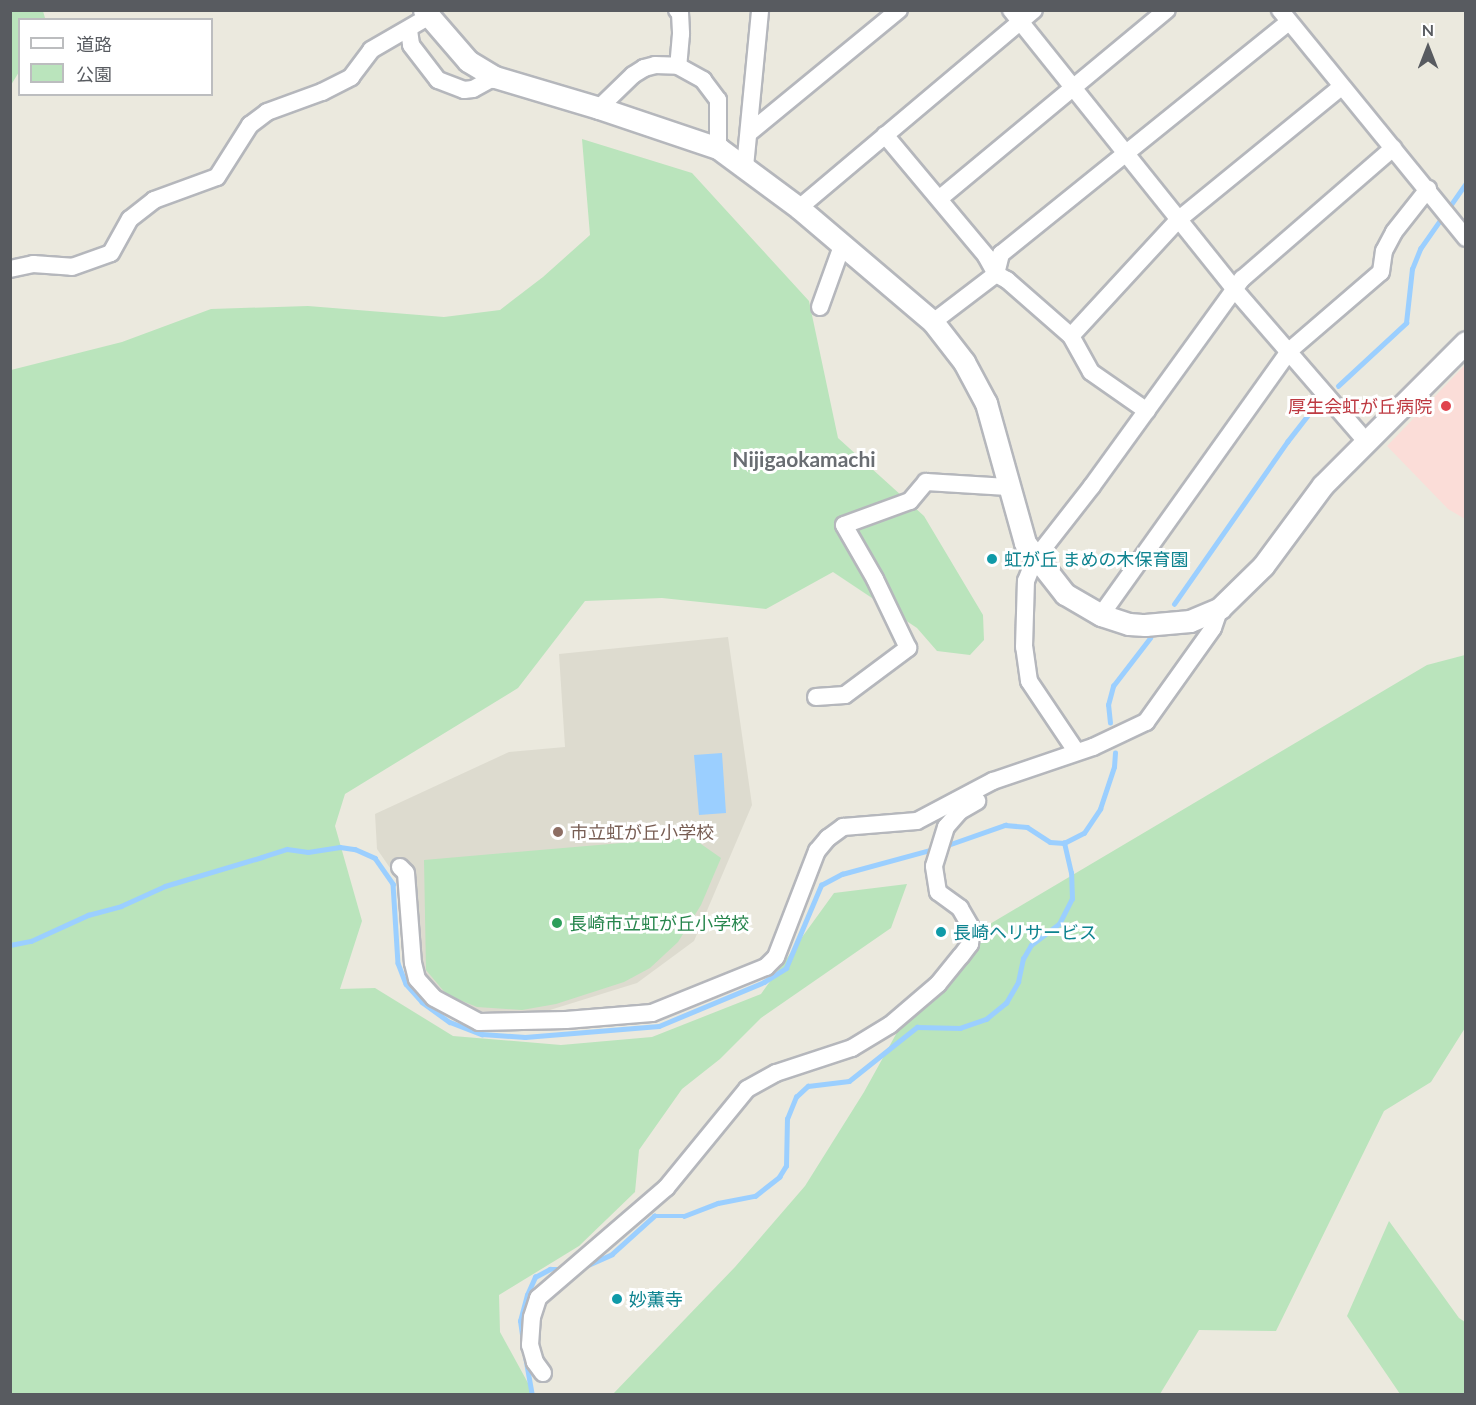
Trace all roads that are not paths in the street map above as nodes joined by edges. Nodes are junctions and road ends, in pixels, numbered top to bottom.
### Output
1 (676, 10) edge
2 (760, 10) edge
3 (899, 10) edge
4 (1034, 10) edge
5 (1167, 10) edge
6 (426, 14) edge
7 (1016, 16) edge
8 (1285, 16) edge
9 (409, 30) junction
10 (678, 66) junction
11 (495, 77) junction
12 (1341, 87) junction
13 (1075, 88) junction
14 (599, 108) junction
15 (749, 133) junction
16 (885, 135) junction
17 (718, 148) junction
18 (1393, 148) junction
19 (1125, 152) junction
20 (745, 167) junction
21 (1428, 189) junction
22 (939, 199) junction
23 (799, 208) junction
24 (1178, 220) junction
25 (1466, 238) edge
26 (842, 246) junction
27 (10, 269) edge
28 (996, 274) junction
29 (1235, 290) junction
30 (820, 307) dead end
31 (933, 322) junction
32 (1071, 336) junction
33 (1466, 342) edge
34 (1289, 351) junction
35 (1147, 411) junction
36 (1365, 440) junction
37 (1008, 487) junction
38 (1035, 559) junction
39 (1220, 608) junction
40 (1101, 615) junction
41 (816, 697) dead end
42 (1076, 751) junction
43 (993, 781) junction
44 (400, 867) dead end
45 (543, 1372) dead end

1 - 10 street
2 - 15 street
3 - 15 street
4 - 7 street
5 - 13 street
6 - 9 street
6 - 11 street
7 - 13 street
7 - 16 street
8 - 12 street
8 - 19 street
9 - 11 street
9 - 27 street
10 - 14 street
10 - 17 street
11 - 14 street
12 - 18 street
12 - 24 street
13 - 19 street
13 - 22 street
14 - 17 street
15 - 20 street
16 - 22 street
16 - 23 street
17 - 20 street
18 - 21 street
18 - 29 street
19 - 24 street
19 - 28 street
20 - 23 street
21 - 25 street
21 - 34 street
22 - 28 street
23 - 26 street
24 - 29 street
24 - 32 street
26 - 30 street
26 - 31 street
28 - 31 street
28 - 32 street
29 - 34 street
29 - 35 street
31 - 37 street
32 - 35 street
33 - 36 street
34 - 36 street
34 - 40 street
35 - 38 street
36 - 39 street
37 - 38 street
37 - 41 street
38 - 40 street
38 - 42 street
39 - 40 street
39 - 42 street
42 - 43 street
43 - 44 street
43 - 45 street

